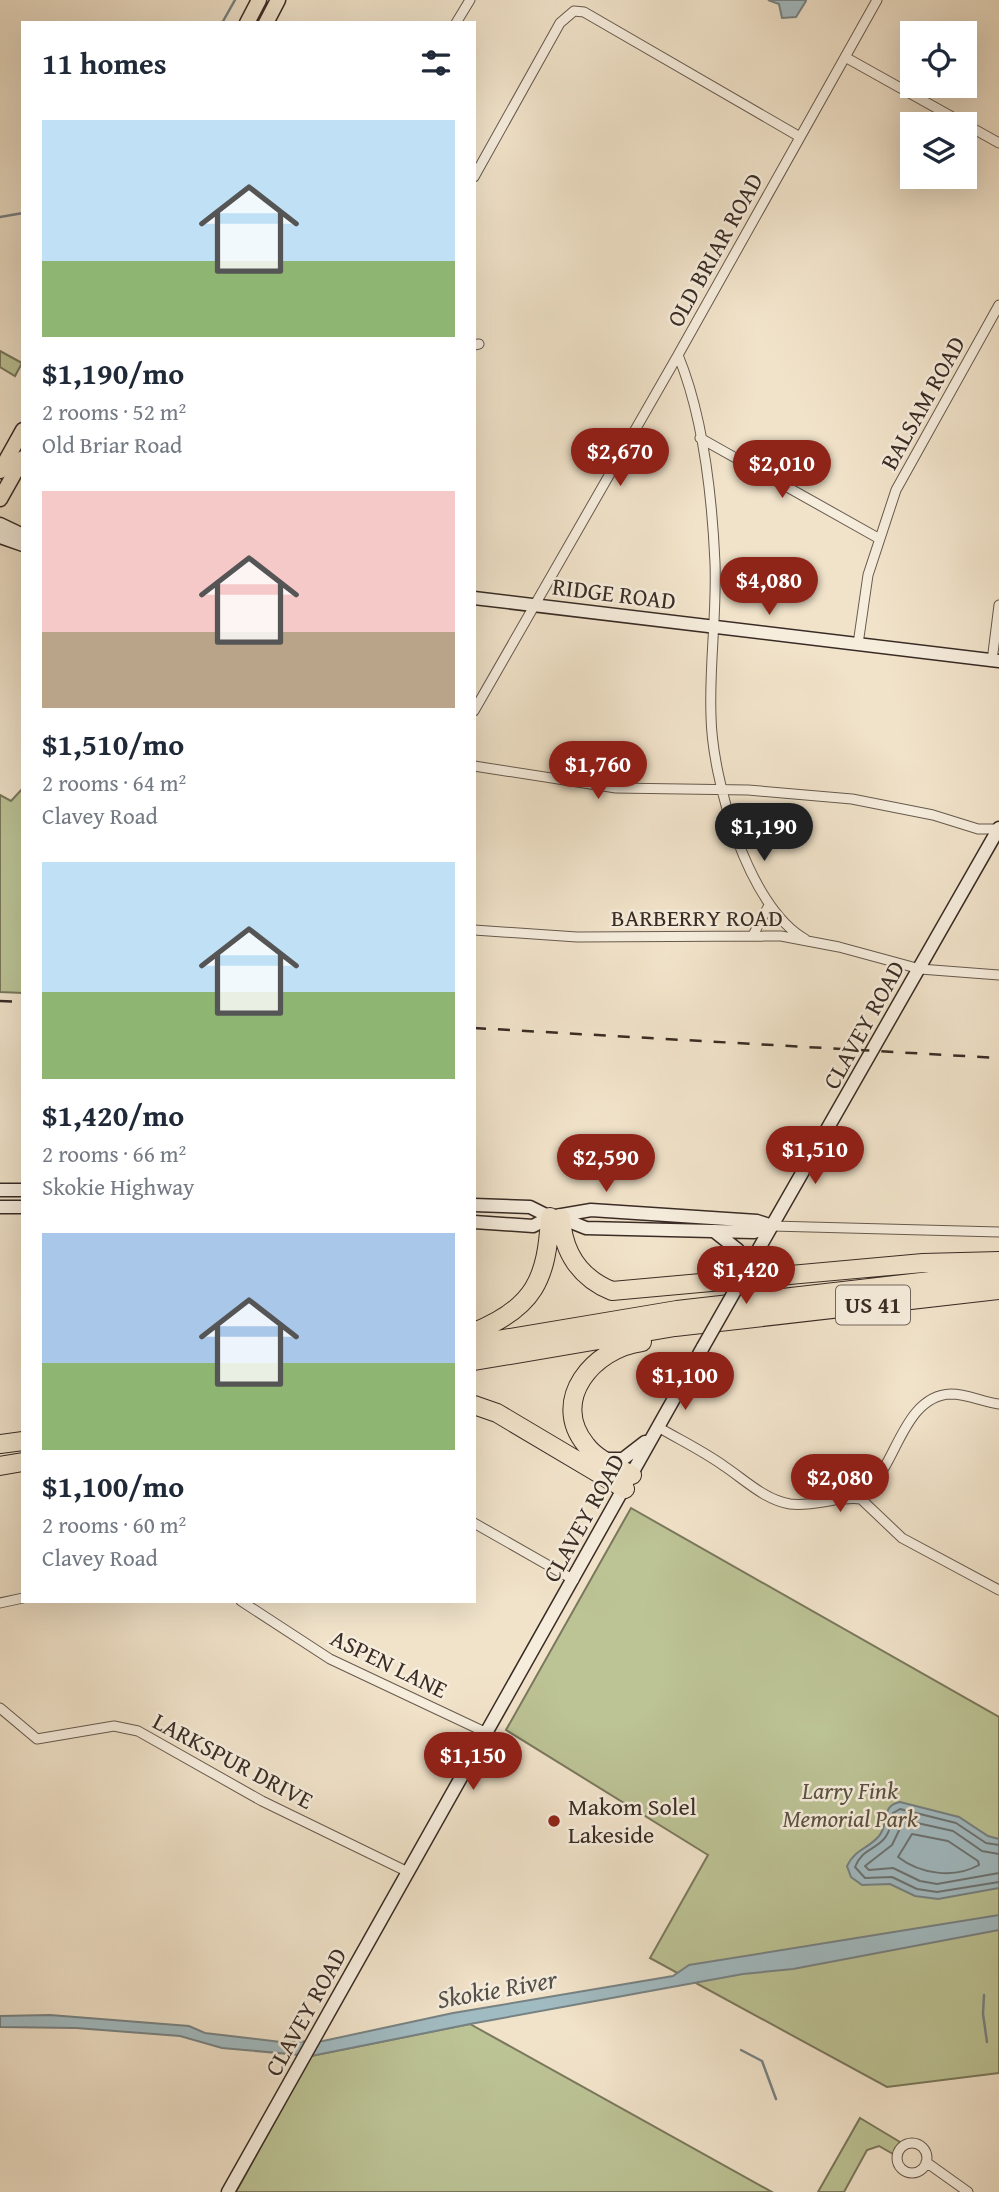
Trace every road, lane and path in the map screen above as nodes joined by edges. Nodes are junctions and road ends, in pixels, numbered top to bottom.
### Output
1 (260, 0) edge
2 (278, 0) edge
3 (470, 0) edge
4 (877, 0) edge
5 (248, 21) edge
6 (267, 21) edge
7 (457, 21) edge
8 (845, 57) junction
9 (800, 137) junction
10 (999, 144) edge
11 (476, 173) edge
12 (999, 304) edge
13 (678, 355) junction
14 (21, 434) edge
15 (700, 438) junction
16 (21, 462) edge
17 (0, 471) edge
18 (0, 499) edge
19 (0, 524) edge
20 (21, 534) edge
21 (0, 537) edge
22 (878, 538) junction
23 (21, 544) edge
24 (476, 598) edge
25 (999, 605) edge
26 (535, 606) junction
27 (715, 627) junction
28 (858, 645) junction
29 (995, 661) edge
30 (476, 708) edge
31 (476, 766) edge
32 (724, 791) junction
33 (999, 829) edge
34 (768, 906) junction
35 (476, 930) edge
36 (753, 934) junction
37 (805, 939) junction
38 (920, 969) junction
39 (999, 975) edge
40 (0, 1190) edge
41 (21, 1190) edge
42 (476, 1205) edge
43 (0, 1207) edge
44 (21, 1207) edge
45 (555, 1217) junction
46 (476, 1222) edge
47 (772, 1226) junction
48 (713, 1230) junction
49 (999, 1232) edge
50 (999, 1261) edge
51 (745, 1273) junction
52 (999, 1273) edge
53 (999, 1290) edge
54 (874, 1305) junction
55 (476, 1331) edge
56 (476, 1344) edge
57 (476, 1361) edge
58 (999, 1404) edge
59 (476, 1406) edge
60 (657, 1428) junction
61 (21, 1441) edge
62 (0, 1444) edge
63 (596, 1455) junction
64 (21, 1462) edge
65 (0, 1466) edge
66 (628, 1482) junction
67 (861, 1499) junction
68 (476, 1524) edge
69 (574, 1580) junction
70 (999, 1590) edge
71 (21, 1598) edge
72 (0, 1603) edge
73 (244, 1603) edge
74 (0, 1708) edge
75 (487, 1733) junction
76 (408, 1872) junction
77 (926, 2162) dead end
78 (228, 2192) edge
79 (968, 2192) edge

1 - 5 main road
2 - 6 main road
3 - 7 street
4 - 8 street, OLD BRIAR ROAD
8 - 9 street, OLD BRIAR ROAD
8 - 10 street
9 - 11 street
9 - 13 street, OLD BRIAR ROAD
12 - 22 street, BALSAM ROAD
13 - 15 street, OLD BRIAR ROAD
13 - 26 street
14 - 17 main road
15 - 22 street
15 - 27 street, OLD BRIAR ROAD
16 - 18 main road
19 - 20 main road
21 - 23 main road
22 - 28 street, BALSAM ROAD
24 - 26 main road, RIDGE ROAD
25 - 29 street
26 - 27 main road, RIDGE ROAD
26 - 30 street
27 - 28 main road, RIDGE ROAD
27 - 32 street, OLD BRIAR ROAD
28 - 29 main road, RIDGE ROAD
31 - 32 street
32 - 33 street
32 - 34 street, OLD BRIAR ROAD
33 - 38 main road, CLAVEY ROAD
34 - 36 street
34 - 37 street, OLD BRIAR ROAD
35 - 36 street, BARBERRY ROAD
36 - 37 street, BARBERRY ROAD
37 - 38 street, BARBERRY ROAD
38 - 39 street, BARBERRY ROAD
38 - 47 main road, CLAVEY ROAD
40 - 41 main road
42 - 45 main road
43 - 44 main road
45 - 46 main road
45 - 47 main road
45 - 48 main road
45 - 50 highway
45 - 55 highway
47 - 48 main road
47 - 49 street
47 - 51 main road, CLAVEY ROAD
48 - 51 main road
51 - 60 main road, CLAVEY ROAD, bridge
52 - 56 highway, US 41
53 - 54 highway, US 41
54 - 57 highway, US 41
54 - 63 highway
58 - 67 street
59 - 66 highway
60 - 63 main road
60 - 66 main road, CLAVEY ROAD
60 - 67 street
61 - 62 highway
63 - 66 highway
64 - 65 highway
66 - 69 main road, CLAVEY ROAD
67 - 70 street
68 - 69 street
69 - 75 main road, CLAVEY ROAD
71 - 72 street
73 - 75 street, ASPEN LANE
74 - 76 street, LARKSPUR DRIVE
75 - 76 main road, CLAVEY ROAD
76 - 78 main road, CLAVEY ROAD
77 - 79 street

